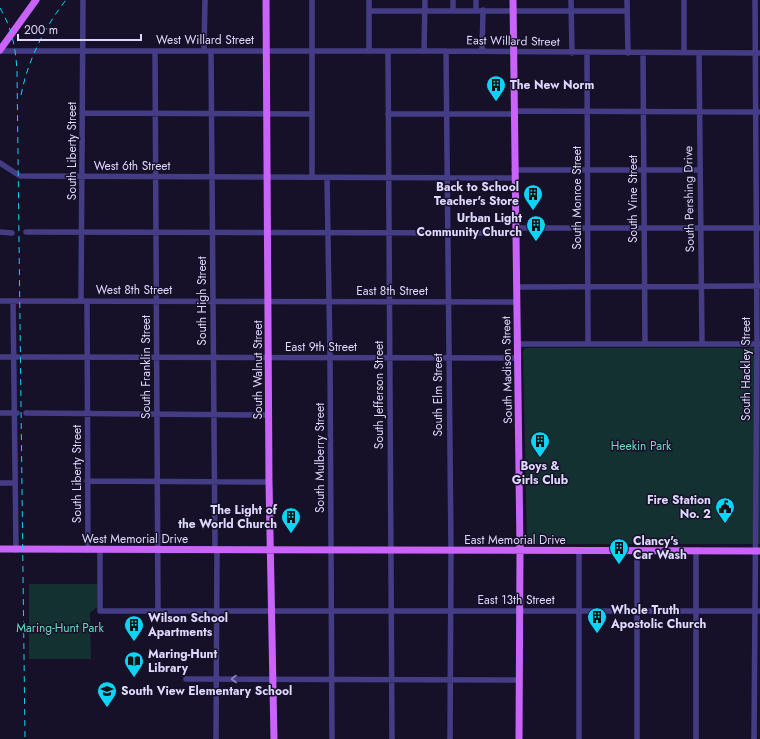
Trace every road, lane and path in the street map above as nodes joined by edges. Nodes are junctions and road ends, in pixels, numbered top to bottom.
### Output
1 (36, 0) edge
2 (83, 0) edge
3 (205, 0) edge
4 (266, 0) edge
5 (312, 0) edge
6 (369, 0) edge
7 (425, 0) edge
8 (453, 0) edge
9 (476, 0) edge
10 (513, 0) edge
11 (572, 0) edge
12 (627, 0) edge
13 (684, 0) edge
14 (755, 0) edge
15 (425, 10) junction
16 (453, 10) junction
17 (476, 10) junction
18 (483, 10) junction
19 (369, 11) junction
20 (513, 11) junction
21 (627, 11) junction
22 (572, 12) junction
23 (0, 51) edge
24 (83, 51) junction
25 (155, 51) junction
26 (204, 51) junction
27 (211, 51) junction
28 (266, 51) junction
29 (311, 51) junction
30 (369, 51) junction
31 (388, 51) junction
32 (424, 51) junction
33 (446, 51) junction
34 (482, 51) junction
35 (513, 51) junction
36 (572, 53) junction
37 (587, 53) junction
38 (628, 53) junction
39 (643, 53) junction
40 (684, 53) junction
41 (699, 53) junction
42 (758, 53) edge
43 (587, 112) junction
44 (643, 112) junction
45 (700, 112) junction
46 (758, 112) edge
47 (82, 113) junction
48 (156, 113) junction
49 (210, 113) junction
50 (514, 113) junction
51 (267, 114) junction
52 (312, 114) junction
53 (388, 114) junction
54 (447, 114) junction
55 (0, 163) edge
56 (514, 170) junction
57 (587, 170) junction
58 (644, 170) junction
59 (700, 170) junction
60 (83, 176) junction
61 (156, 177) junction
62 (212, 177) junction
63 (389, 177) junction
64 (448, 177) junction
65 (267, 178) junction
66 (312, 178) junction
67 (327, 178) junction
68 (515, 178) junction
69 (644, 228) junction
70 (700, 228) junction
71 (758, 228) edge
72 (588, 229) junction
73 (516, 231) junction
74 (0, 232) edge
75 (26, 232) dead end
76 (82, 232) junction
77 (12, 233) dead end
78 (156, 233) junction
79 (213, 234) junction
80 (268, 234) junction
81 (329, 234) junction
82 (389, 234) junction
83 (448, 234) junction
84 (701, 286) junction
85 (758, 286) edge
86 (517, 287) junction
87 (588, 287) junction
88 (644, 287) junction
89 (0, 301) edge
90 (13, 301) junction
91 (84, 301) junction
92 (157, 301) junction
93 (213, 302) junction
94 (268, 302) junction
95 (330, 302) junction
96 (389, 302) junction
97 (448, 302) junction
98 (517, 302) junction
99 (517, 344) junction
100 (588, 344) junction
101 (645, 344) junction
102 (702, 344) junction
103 (759, 344) edge
104 (0, 357) edge
105 (18, 357) junction
106 (87, 357) junction
107 (157, 358) junction
108 (213, 358) junction
109 (269, 358) junction
110 (330, 358) junction
111 (390, 358) junction
112 (449, 358) junction
113 (517, 358) junction
114 (0, 413) edge
115 (16, 413) junction
116 (26, 413) dead end
117 (87, 414) junction
118 (158, 414) junction
119 (214, 414) junction
120 (269, 415) junction
121 (87, 481) junction
122 (158, 482) junction
123 (214, 482) junction
124 (269, 482) junction
125 (0, 483) edge
126 (14, 483) junction
127 (0, 549) edge
128 (16, 550) junction
129 (88, 550) junction
130 (100, 550) junction
131 (158, 550) junction
132 (270, 550) junction
133 (520, 550) junction
134 (579, 550) junction
135 (696, 550) junction
136 (757, 550) edge
137 (216, 551) junction
138 (332, 551) junction
139 (391, 551) junction
140 (451, 551) junction
141 (637, 551) junction
142 (158, 611) junction
143 (217, 611) junction
144 (272, 611) junction
145 (332, 611) junction
146 (391, 611) junction
147 (451, 611) junction
148 (519, 611) junction
149 (579, 611) junction
150 (637, 611) junction
151 (696, 611) junction
152 (757, 611) edge
153 (186, 679) dead end
154 (216, 679) junction
155 (273, 680) junction
156 (519, 680) junction
157 (332, 681) junction
158 (392, 681) junction
159 (451, 681) junction
160 (216, 739) edge
161 (274, 739) edge
162 (332, 739) edge
163 (392, 739) edge
164 (450, 739) edge
165 (519, 739) edge
166 (579, 739) edge
167 (637, 739) edge
168 (696, 739) edge
169 (754, 739) edge

1 - 23 main road
2 - 24 street, South Liberty Street
3 - 26 street
4 - 28 main road, South Walnut Street
5 - 29 street
6 - 19 street
7 - 15 street
8 - 16 street
9 - 17 street
10 - 20 main road, South Madison Street
11 - 22 street
12 - 21 street
13 - 40 street
14 - 42 street, South Hackley Street
15 - 16 street
15 - 19 street
15 - 32 street
16 - 17 street
17 - 18 street
18 - 20 street
18 - 34 street
19 - 30 street
20 - 22 street
20 - 35 main road, South Madison Street
21 - 22 street
21 - 38 street
22 - 36 street
23 - 24 street, West Willard Street
24 - 25 street, West Willard Street
24 - 47 street, South Liberty Street
25 - 26 street, West Willard Street
25 - 48 street, South Franklin Street
26 - 27 street, West Willard Street
27 - 28 street, West Willard Street
27 - 49 street, South High Street
28 - 29 street, East Willard Street
28 - 51 main road, South Walnut Street
29 - 30 street, East Willard Street
29 - 52 street
30 - 31 street, East Willard Street
31 - 32 street, East Willard Street
31 - 53 street, South Jefferson Street
32 - 33 street, East Willard Street
33 - 34 street, East Willard Street
33 - 54 street, South Elm Street
34 - 35 street, East Willard Street
35 - 36 street, East Willard Street
35 - 50 main road, South Madison Street
36 - 37 street, East Willard Street
37 - 38 street, East Willard Street
37 - 43 street, South Monroe Street
38 - 39 street, East Willard Street
39 - 40 street, East Willard Street
39 - 44 street, South Vine Street
40 - 41 street, East Willard Street
41 - 42 street, East Willard Street
41 - 45 street, South Pershing Drive
42 - 46 street, South Hackley Street
43 - 44 street
43 - 50 street
43 - 57 street, South Monroe Street
44 - 45 street
44 - 58 street, South Vine Street
45 - 46 street
45 - 59 street, South Pershing Drive
46 - 71 street, South Hackley Street
47 - 48 street
47 - 60 street, South Liberty Street
48 - 49 street
48 - 61 street, South Franklin Street
49 - 51 street
49 - 62 street, South High Street
50 - 54 street
50 - 56 main road, South Madison Street
51 - 52 street
51 - 65 main road, South Walnut Street
52 - 66 street
53 - 54 street
53 - 63 street, South Jefferson Street
54 - 64 street, South Elm Street
55 - 60 street, West 6th Street
56 - 57 street
56 - 68 main road, South Madison Street
57 - 58 street
57 - 72 street, South Monroe Street
58 - 59 street
58 - 69 street, South Vine Street
59 - 70 street, South Pershing Drive
60 - 61 street, West 6th Street
60 - 76 street, South Liberty Street
61 - 62 street, West 6th Street
61 - 78 street, South Franklin Street
62 - 65 street, West 6th Street
62 - 79 street, South High Street
63 - 64 street, West 6th Street
63 - 67 street, West 6th Street
63 - 82 street, South Jefferson Street
64 - 68 street, West 6th Street
64 - 83 street, South Elm Street
65 - 66 street, West 6th Street
65 - 80 main road, South Walnut Street
66 - 67 street, West 6th Street
67 - 81 street, South Mulberry Street
68 - 73 main road, South Madison Street
69 - 70 street
69 - 72 street
69 - 88 street, South Vine Street
70 - 71 street
70 - 84 street, South Pershing Drive
71 - 85 street, South Hackley Street
72 - 73 street
72 - 87 street, South Monroe Street
73 - 83 street
73 - 86 main road, South Madison Street
74 - 77 street
75 - 76 street
76 - 78 street
76 - 91 street, South Liberty Street
78 - 79 street
78 - 92 street, South Franklin Street
79 - 80 street
79 - 93 street, South High Street
80 - 81 street
80 - 94 main road, South Walnut Street
81 - 82 street
81 - 95 street, South Mulberry Street
82 - 83 street
82 - 96 street, South Jefferson Street
83 - 97 street, South Elm Street
84 - 85 street
84 - 88 street
84 - 102 street, South Pershing Drive
85 - 103 street, South Hackley Street
86 - 87 street
86 - 98 main road, South Madison Street
87 - 88 street
87 - 100 street, South Monroe Street
88 - 101 street, South Vine Street
89 - 90 street, West 8th Street
90 - 91 street, West 8th Street
90 - 105 street
91 - 92 street, West 8th Street
91 - 106 street, South Liberty Street
92 - 93 street, West 8th Street
92 - 107 street, South Franklin Street
93 - 94 street, West 8th Street
93 - 108 street, South High Street
94 - 95 street, East 8th Street
94 - 109 main road, South Walnut Street
95 - 96 street, East 8th Street
95 - 110 street, South Mulberry Street
96 - 97 street, East 8th Street
96 - 111 street, South Jefferson Street
97 - 98 street, East 8th Street
97 - 112 street, South Elm Street
98 - 99 main road, South Madison Street
99 - 100 street
99 - 113 main road, South Madison Street
100 - 101 street
101 - 102 street
102 - 103 street
103 - 136 street, South Hackley Street
104 - 105 street, East 9th Street
105 - 106 street, East 9th Street
105 - 115 street
106 - 107 street, East 9th Street
106 - 117 street, South Liberty Street
107 - 108 street, East 9th Street
107 - 118 street, South Franklin Street
108 - 109 street, East 9th Street
108 - 119 street, South High Street
109 - 110 street, East 9th Street
109 - 120 main road, South Walnut Street
110 - 111 street, East 9th Street
110 - 138 street, South Mulberry Street
111 - 112 street, East 9th Street
111 - 139 street, South Jefferson Street
112 - 113 street, East 9th Street
112 - 140 street, South Elm Street
113 - 133 main road, South Madison Street
114 - 115 street
115 - 126 street
116 - 117 street
117 - 118 street
117 - 121 street, South Liberty Street
118 - 119 street
118 - 122 street, South Franklin Street
119 - 120 street
119 - 123 street, South High Street
120 - 124 main road, South Walnut Street
121 - 122 street
121 - 129 street, South Liberty Street
122 - 123 street
122 - 131 street, South Franklin Street
123 - 124 street
123 - 137 street, South High Street
124 - 132 main road, South Walnut Street
125 - 126 street
126 - 128 street
127 - 128 main road, West Memorial Drive
128 - 129 main road, West Memorial Drive
129 - 130 main road, West Memorial Drive
130 - 131 main road, West Memorial Drive
130 - 142 street, East 13th Street
131 - 137 main road, West Memorial Drive
131 - 142 street, South Franklin Street
132 - 137 main road, West Memorial Drive
132 - 138 main road, East Memorial Drive
132 - 144 main road, South Walnut Street
133 - 134 main road, East Memorial Drive
133 - 140 main road, East Memorial Drive
133 - 148 main road, South Madison Street
134 - 141 main road, East Memorial Drive
134 - 149 street
135 - 136 main road, East Memorial Drive
135 - 141 main road, East Memorial Drive
135 - 151 street
136 - 152 street, South Hackley Street
137 - 143 street, South High Street
138 - 139 main road, East Memorial Drive
138 - 145 street, South Mulberry Street
139 - 140 main road, East Memorial Drive
139 - 146 street, South Jefferson Street
140 - 147 street, South Elm Street
141 - 150 street
142 - 143 street, East 13th Street
143 - 144 street, East 13th Street
143 - 154 street, South High Street
144 - 145 street, East 13th Street
144 - 155 main road, South Walnut Street
145 - 146 street, East 13th Street
145 - 157 street, South Mulberry Street
146 - 147 street, East 13th Street
146 - 158 street, South Jefferson Street
147 - 148 street, East 13th Street
147 - 159 street, South Elm Street
148 - 149 street, East 13th Street
148 - 156 main road, South Madison Street
149 - 150 street, East 13th Street
149 - 166 street
150 - 151 street, East 13th Street
150 - 167 street
151 - 152 street, East 13th Street
151 - 168 street
152 - 169 street, South Hackley Street
153 - 154 street
155 -> 154 street
154 - 160 street, South High Street
155 - 157 street
155 - 161 main road, South Walnut Street
156 - 159 street
156 - 165 main road, South Madison Street
157 - 158 street
157 - 162 street, South Mulberry Street
158 - 159 street
158 - 163 street, South Jefferson Street
159 - 164 street, South Elm Street

